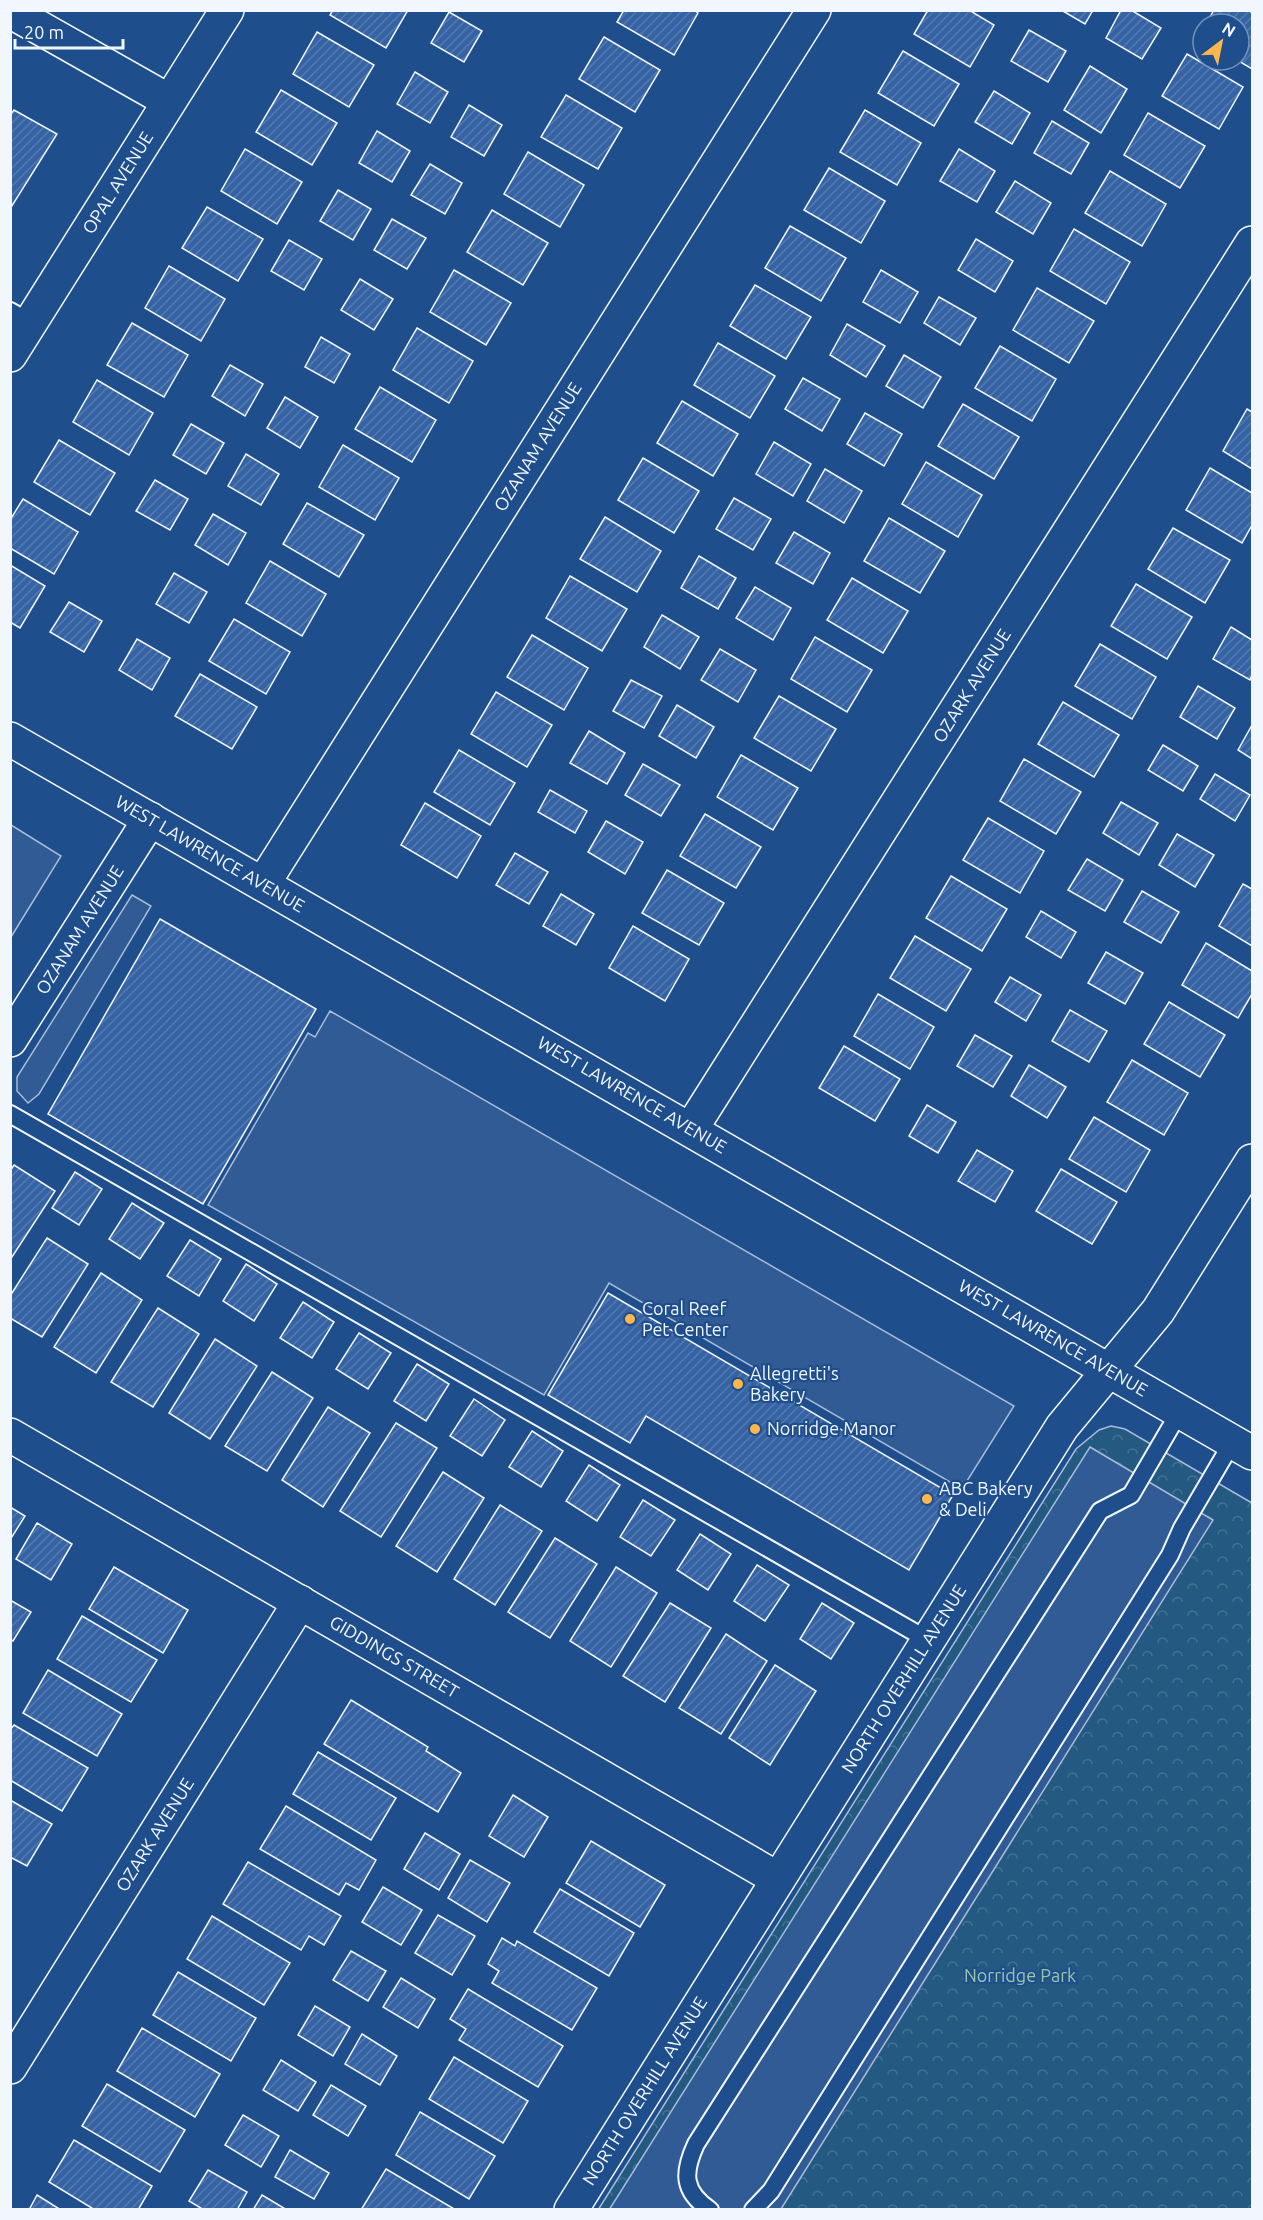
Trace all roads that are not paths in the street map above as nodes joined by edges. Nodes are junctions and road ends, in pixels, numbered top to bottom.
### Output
1 (10, 10) edge
2 (227, 10) edge
3 (814, 10) edge
4 (169, 101) junction
5 (1252, 243) edge
6 (21, 317) edge
7 (10, 355) edge
8 (10, 739) edge
9 (150, 819) junction
10 (263, 884) junction
11 (10, 1040) edge
12 (10, 1114) edge
13 (691, 1129) junction
14 (1252, 1161) edge
15 (1109, 1370) junction
16 (1180, 1411) junction
17 (10, 1435) edge
18 (1243, 1447) edge
19 (300, 1602) junction
20 (928, 1640) junction
21 (778, 1879) junction
22 (10, 2067) edge
23 (571, 2210) edge
24 (710, 2210) edge
25 (753, 2210) edge

1 - 4 street
2 - 4 street, OPAL AVENUE
3 - 10 street, OZANAM AVENUE
4 - 6 street, OPAL AVENUE
5 - 13 street, OZARK AVENUE
6 - 7 street, OPAL AVENUE
8 - 9 street, WEST LAWRENCE AVENUE
9 - 10 street, WEST LAWRENCE AVENUE
9 - 11 street, OZANAM AVENUE
10 - 13 street, WEST LAWRENCE AVENUE
12 - 20 lane
13 - 15 street, WEST LAWRENCE AVENUE
14 - 15 street, NORTH OVERHILL AVENUE
15 - 16 street, WEST LAWRENCE AVENUE
15 - 20 street, NORTH OVERHILL AVENUE
16 - 18 street, WEST LAWRENCE AVENUE
16 - 24 lane
17 - 19 street, GIDDINGS STREET
18 - 25 lane
19 - 21 street, GIDDINGS STREET
19 - 22 street, OZARK AVENUE
20 - 21 street, NORTH OVERHILL AVENUE
21 - 23 street, NORTH OVERHILL AVENUE

